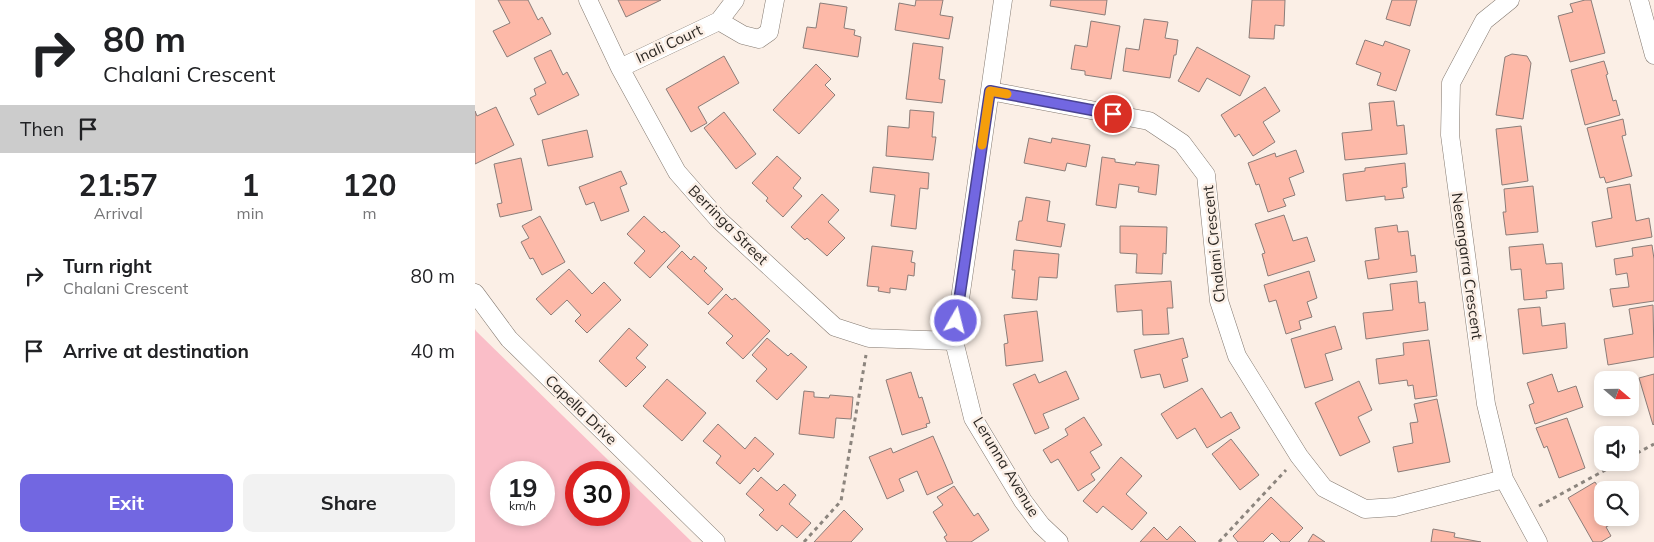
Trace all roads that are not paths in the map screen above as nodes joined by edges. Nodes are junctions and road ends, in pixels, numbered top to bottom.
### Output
1 (588, 0) edge
2 (735, 0) edge
3 (775, 0) edge
4 (1003, 0) edge
5 (1510, 0) edge
6 (1639, 0) edge
7 (719, 21) junction
8 (1654, 55) edge
9 (620, 68) junction
10 (990, 91) junction
11 (475, 293) edge
12 (953, 340) junction
13 (1504, 479) junction
14 (716, 542) edge
15 (1059, 542) edge
16 (1538, 542) edge

1 - 9 street, Berringa Street
2 - 7 street, Inali Court
3 - 7 street, Inali Court
4 - 10 street, Lerunna Avenue
5 - 13 street, Neeangarra Crescent
6 - 8 street
7 - 9 street, Inali Court
9 - 12 street, Berringa Street
10 - 12 street, Lerunna Avenue
10 - 13 street, Chalani Crescent
11 - 14 street, Capella Drive
12 - 15 street, Lerunna Avenue
13 - 16 street, Neeangarra Crescent

